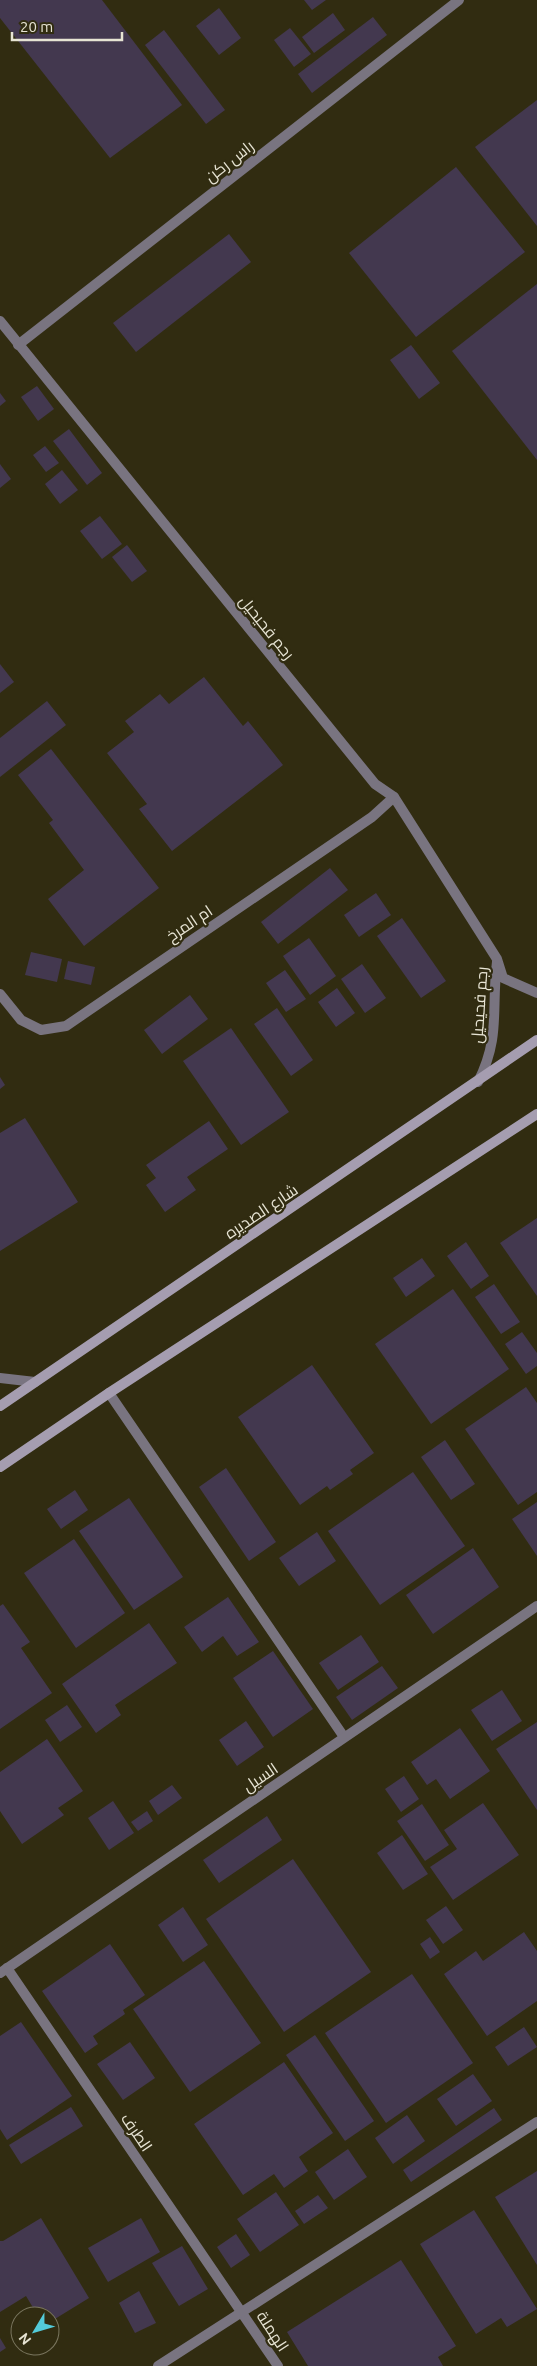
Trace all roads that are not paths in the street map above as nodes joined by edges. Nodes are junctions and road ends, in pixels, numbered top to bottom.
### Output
1 (459, 0) edge
2 (0, 321) edge
3 (18, 345) junction
4 (394, 797) junction
5 (497, 959) junction
6 (537, 993) edge
7 (0, 994) edge
8 (537, 1040) edge
9 (478, 1082) junction
10 (537, 1114) edge
11 (0, 1378) edge
12 (35, 1382) junction
13 (109, 1393) junction
14 (0, 1406) edge
15 (0, 1467) edge
16 (537, 1606) edge
17 (344, 1738) junction
18 (4, 1971) edge
19 (537, 2122) edge
20 (243, 2312) junction
21 (158, 2366) edge
22 (278, 2366) edge

1 - 3 street, راس ركن
2 - 3 street, رجم فحيحيل
3 - 4 street, رجم فحيحيل
4 - 5 street, رجم فحيحيل
4 - 7 street, ام المرخ
5 - 6 street, رجم فحيحيل
5 - 9 street, رجم فحيحيل
8 - 9 main road, شارع الصديره
9 - 12 main road, شارع الصديره
10 - 13 main road
11 - 12 street
12 - 14 main road, شارع الصديره
13 - 15 main road
13 - 17 street
16 - 17 street, السيل
17 - 18 street, السيل
18 - 20 street, الطرف
19 - 20 street
20 - 21 street
20 - 22 street, الهملة

